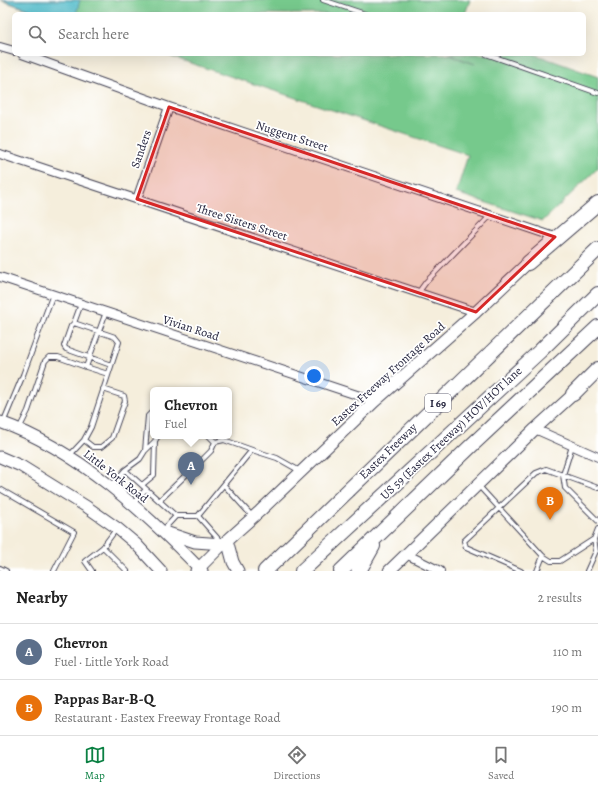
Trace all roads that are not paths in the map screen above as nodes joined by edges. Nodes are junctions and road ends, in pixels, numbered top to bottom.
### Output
1 (323, 0) edge
2 (359, 12) edge
3 (0, 47) edge
4 (12, 51) edge
5 (28, 56) edge
6 (492, 56) edge
7 (598, 93) edge
8 (168, 107) junction
9 (0, 154) edge
10 (598, 195) edge
11 (137, 200) junction
12 (598, 203) edge
13 (491, 215) junction
14 (555, 237) junction
15 (598, 248) edge
16 (528, 263) junction
17 (0, 277) edge
18 (418, 293) junction
19 (53, 294) junction
20 (598, 294) edge
21 (81, 303) junction
22 (106, 312) junction
23 (476, 312) junction
24 (74, 322) junction
25 (598, 327) edge
26 (99, 332) junction
27 (90, 358) junction
28 (111, 365) junction
29 (86, 367) junction
30 (598, 371) edge
31 (108, 374) junction
32 (103, 389) junction
33 (573, 394) joint
34 (375, 401) junction
35 (150, 414) edge
36 (1, 423) edge
37 (535, 429) junction
38 (19, 430) junction
39 (212, 439) edge
40 (222, 439) edge
41 (226, 439) edge
42 (84, 440) junction
43 (155, 441) joint
44 (215, 442) junction
45 (572, 446) junction
46 (252, 450) junction
47 (145, 451) junction
48 (0, 457) edge
49 (69, 457) junction
50 (598, 457) edge
51 (195, 467) dead end
52 (125, 470) junction
53 (190, 471) dead end
54 (301, 472) junction
55 (562, 475) junction
56 (478, 484) junction
57 (142, 485) junction
58 (224, 485) junction
59 (110, 487) junction
60 (598, 488) edge
61 (0, 489) edge
62 (146, 489) junction
63 (159, 501) junction
64 (133, 504) junction
65 (499, 508) junction
66 (176, 516) junction
67 (198, 516) junction
68 (253, 517) junction
69 (598, 521) edge
70 (117, 528) junction
71 (598, 530) edge
72 (162, 531) junction
73 (380, 534) junction
74 (594, 539) junction
75 (225, 542) junction
76 (103, 547) junction
77 (406, 554) junction
78 (543, 556) junction
79 (0, 568) edge
80 (199, 570) edge
81 (6, 571) edge
82 (54, 571) edge
83 (92, 571) edge
84 (127, 571) edge
85 (161, 571) edge
86 (238, 571) edge
87 (265, 571) edge
88 (302, 571) edge
89 (341, 571) edge
90 (359, 571) edge
91 (390, 571) edge
92 (440, 571) edge
93 (521, 571) edge
94 (537, 571) edge
95 (587, 571) edge

1 - 2 lane
3 - 4 street
5 - 8 street, Nuggent Street
6 - 7 lane
8 - 11 street, Sanders
8 - 13 street, Nuggent Street
9 - 11 street, Three Sisters Street
10 - 14 main road, Eastex Freeway Frontage Road
11 - 18 street, Three Sisters Street
12 - 16 highway
13 - 14 street, Nuggent Street
13 - 18 lane
14 - 16 main road, Eastex Freeway Frontage Road
15 - 87 highway, Eastex Freeway / I 69
16 - 23 main road, Eastex Freeway Frontage Road
17 - 19 street, Vivian Road
18 - 23 street, Three Sisters Street
19 - 21 street, Vivian Road
19 - 36 lane
20 - 88 highway, US 59 (Eastex Freeway) HOV/HOT lane / I 69
21 - 22 street, Vivian Road
21 - 24 lane
22 - 26 lane
22 - 34 street, Vivian Road
23 - 34 main road, Eastex Freeway Frontage Road
24 - 26 lane
24 - 27 lane
25 - 73 highway
26 - 27 lane
26 - 28 lane
27 - 28 lane
27 - 29 lane
28 - 31 lane
29 - 31 lane
29 - 38 lane
30 - 33 highway
31 - 32 lane
32 - 42 lane
32 - 42 lane
33 - 37 main road
34 - 54 main road, Eastex Freeway Frontage Road
35 - 47 lane
36 - 38 main road, Little York Road
37 - 45 street
37 - 56 main road
38 - 49 main road, Little York Road
39 - 44 lane
40 - 44 lane
41 - 46 lane
42 - 49 lane
43 - 47 lane
43 - 57 lane
44 - 51 lane
45 - 50 street
45 - 55 lane
46 - 54 lane
46 - 58 lane
47 - 52 lane
48 - 70 main road
49 - 59 main road, Little York Road
52 - 57 lane
52 - 59 lane
53 - 63 lane
54 - 68 main road, Eastex Freeway Frontage Road
55 - 60 lane
55 - 65 lane
55 - 69 lane
56 - 65 lane
56 - 77 main road
57 - 62 lane
58 - 67 lane
58 - 68 lane
59 - 64 main road, Little York Road
61 - 82 lane
62 - 63 lane
62 - 64 lane
63 - 66 lane
64 - 72 main road, Little York Road
65 - 78 lane
65 - 93 lane
66 - 67 lane
66 - 72 lane
67 - 75 lane
68 - 75 main road, Eastex Freeway Frontage Road
70 - 76 lane
70 - 85 main road
71 - 74 lane
72 - 75 main road
72 - 80 main road, Little York Road
73 - 89 highway
73 - 90 highway
74 - 78 lane
74 - 95 lane
75 - 80 main road, Eastex Freeway Frontage Road
75 - 86 main road
76 - 83 lane
76 - 84 lane
77 - 91 main road
77 - 92 street
78 - 94 lane
79 - 81 lane

